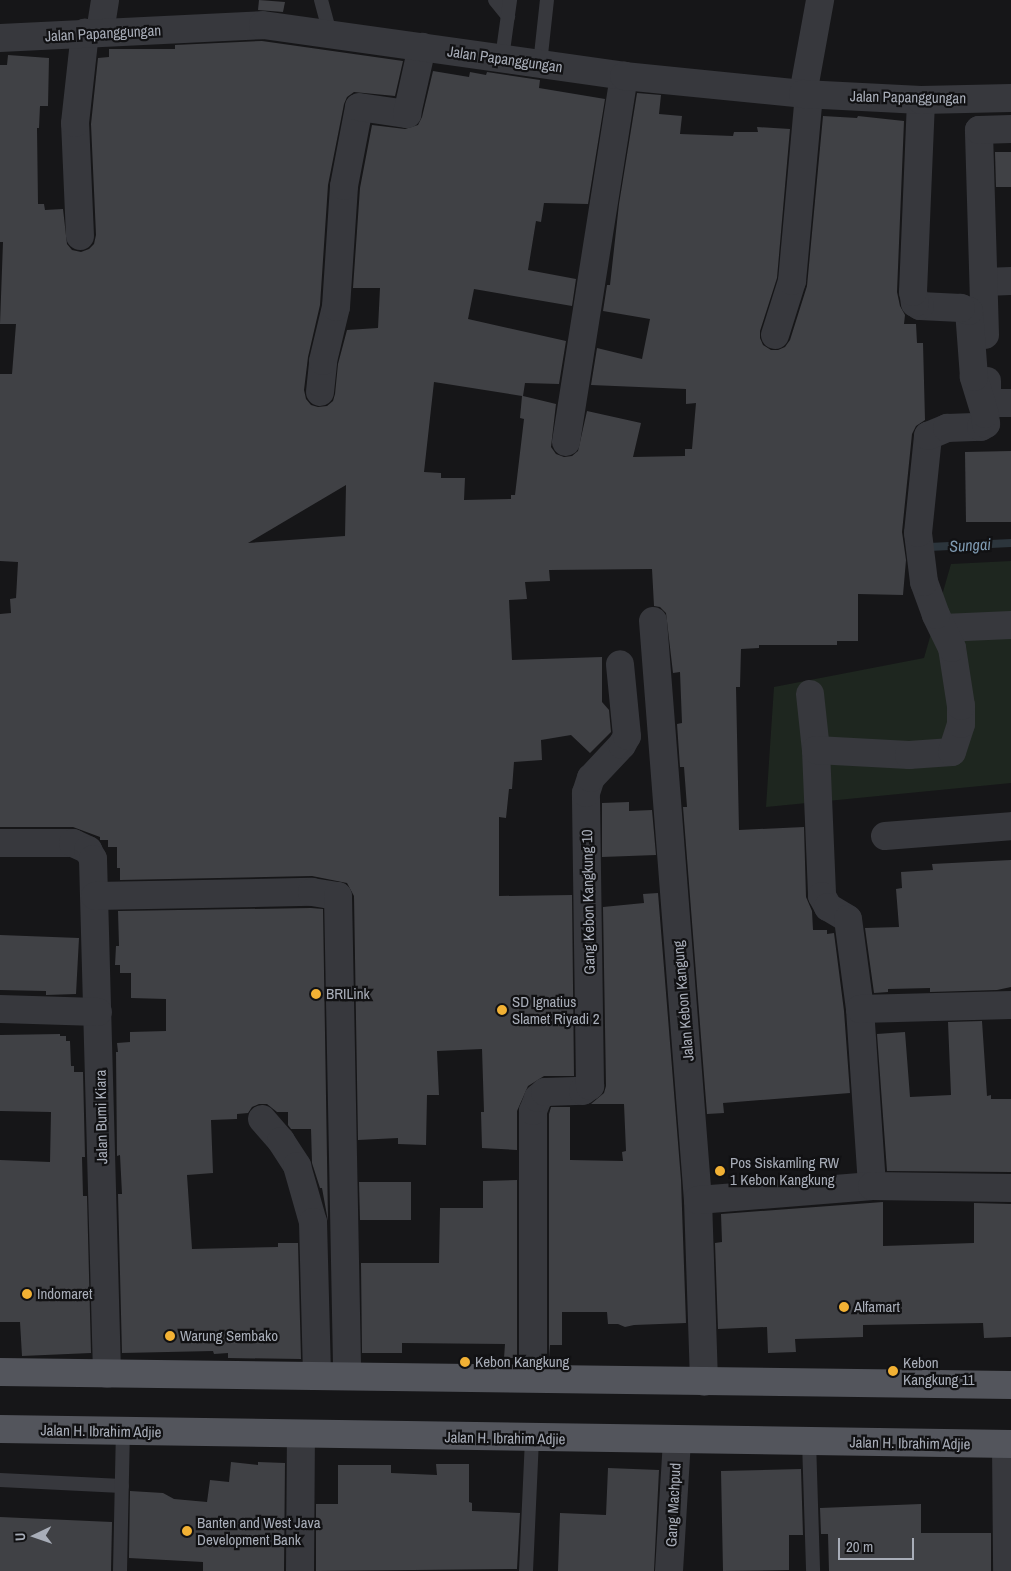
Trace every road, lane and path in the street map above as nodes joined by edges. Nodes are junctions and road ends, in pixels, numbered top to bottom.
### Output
1 (105, 0) edge
2 (321, 0) edge
3 (495, 0) edge
4 (510, 0) edge
5 (548, 0) edge
6 (820, 0) edge
7 (508, 16) junction
8 (92, 33) junction
9 (330, 33) junction
10 (0, 38) edge
11 (422, 47) junction
12 (502, 58) junction
13 (540, 64) junction
14 (624, 76) junction
15 (806, 94) junction
16 (1011, 98) edge
17 (921, 100) junction
18 (1011, 129) edge
19 (80, 236) dead end
20 (1011, 281) edge
21 (984, 282) junction
22 (775, 335) dead end
23 (320, 392) dead end
24 (1011, 403) edge
25 (566, 442) dead end
26 (653, 621) dead end
27 (1011, 625) edge
28 (943, 628) junction
29 (620, 664) dead end
30 (810, 694) dead end
31 (816, 750) junction
32 (1011, 826) edge
33 (884, 836) dead end
34 (0, 843) edge
35 (95, 896) junction
36 (1011, 1005) edge
37 (0, 1009) edge
38 (860, 1009) junction
39 (98, 1012) junction
40 (262, 1119) dead end
41 (872, 1186) junction
42 (1011, 1188) edge
43 (698, 1200) junction
44 (0, 1372) edge
45 (107, 1374) junction
46 (317, 1375) junction
47 (347, 1375) junction
48 (533, 1378) junction
49 (704, 1382) junction
50 (1011, 1385) edge
51 (0, 1429) edge
52 (123, 1431) junction
53 (301, 1435) junction
54 (532, 1438) junction
55 (677, 1440) junction
56 (809, 1442) junction
57 (1008, 1444) edge
58 (0, 1480) edge
59 (122, 1486) junction
60 (120, 1571) edge
61 (300, 1571) edge
62 (526, 1571) edge
63 (670, 1571) edge
64 (813, 1571) edge
65 (1007, 1571) edge

1 - 8 street
2 - 9 lane
3 - 7 lane
4 - 7 lane
5 - 13 lane
6 - 15 street
7 - 12 lane
8 - 9 street, Jalan Papanggungan
8 - 10 street, Jalan Papanggungan
8 - 19 street
9 - 11 street, Jalan Papanggungan
11 - 12 street, Jalan Papanggungan
11 - 23 street
12 - 13 street, Jalan Papanggungan
13 - 14 street, Jalan Papanggungan
14 - 15 street, Jalan Papanggungan
14 - 25 street
15 - 17 street, Jalan Papanggungan
15 - 22 street
16 - 17 street, Jalan Papanggungan
17 - 28 street
18 - 21 street
20 - 21 street
21 - 24 street
26 - 43 street, Jalan Kebon Kangung
27 - 28 street
28 - 31 street
29 - 48 street, Gang Kebon Kangkung 10
30 - 31 street
31 - 38 street
32 - 33 street
34 - 35 street, Jalan Bumi Kiara
35 - 39 street, Jalan Bumi Kiara
35 - 47 street
36 - 38 street
37 - 39 street
38 - 41 street
39 - 45 street, Jalan Bumi Kiara
40 - 46 street
41 - 42 street
41 - 43 street
43 - 49 street, Jalan Kebon Kangung
44 - 45 main road
45 - 46 main road
46 - 47 main road
47 - 48 main road
48 - 49 main road
49 - 50 main road
51 - 52 main road, Jalan H. Ibrahim Adjie
52 - 53 main road, Jalan H. Ibrahim Adjie
52 - 59 lane
53 - 54 main road, Jalan H. Ibrahim Adjie
53 - 61 street
54 - 55 main road, Jalan H. Ibrahim Adjie
54 - 62 lane
55 - 56 main road, Jalan H. Ibrahim Adjie
55 - 63 street, Gang Machpud
56 - 57 main road, Jalan H. Ibrahim Adjie
56 - 64 lane
57 - 65 street
58 - 59 lane
59 - 60 lane

